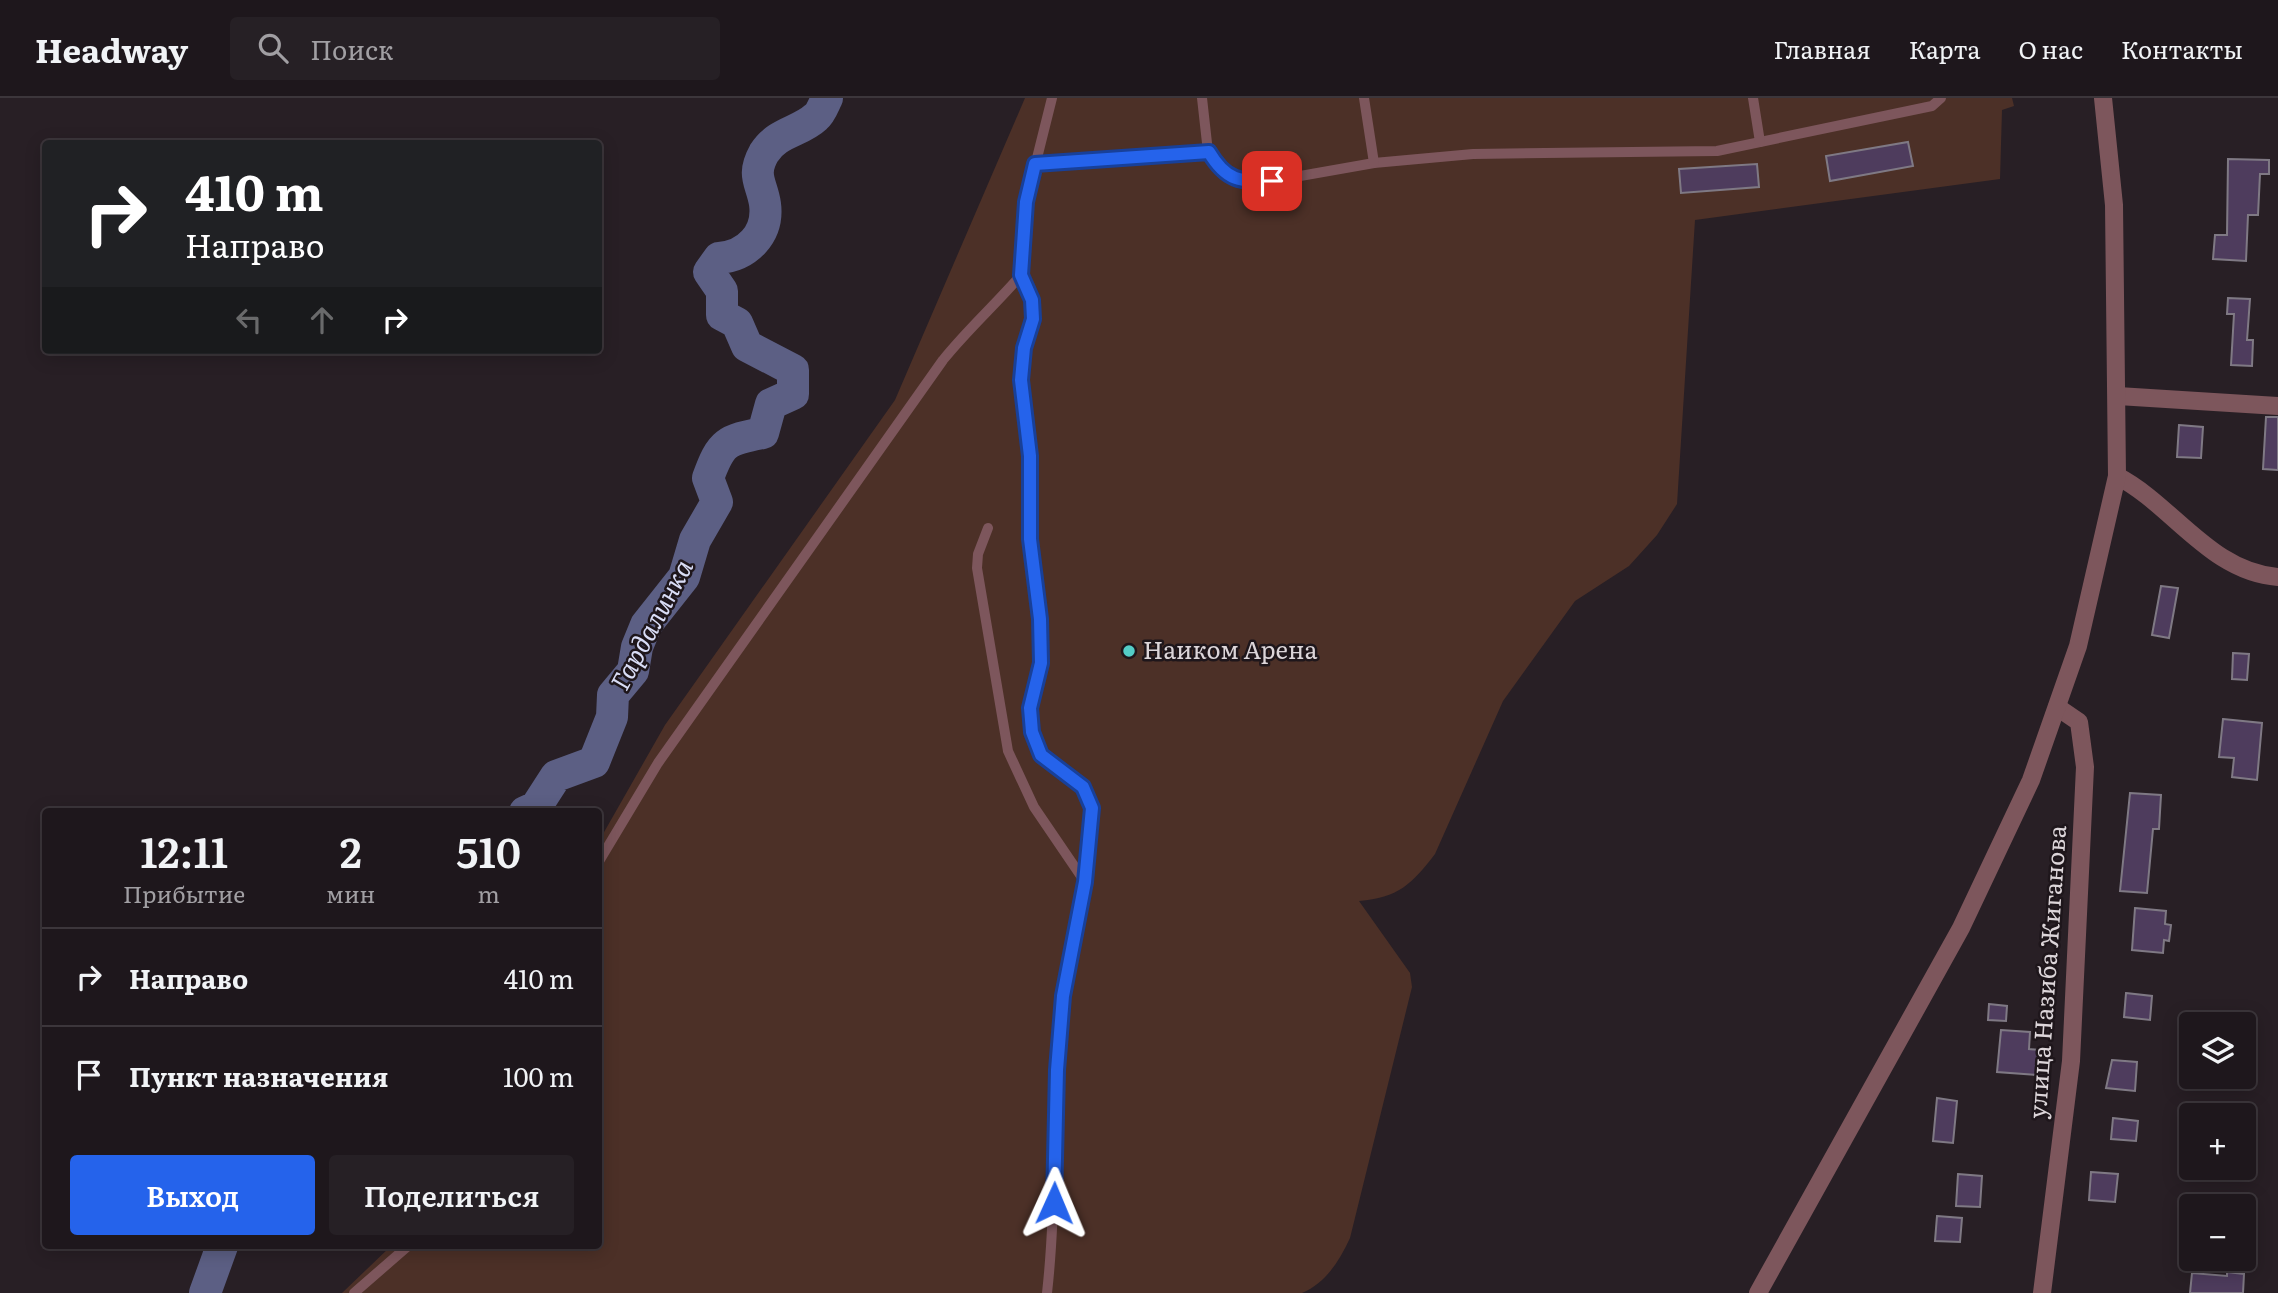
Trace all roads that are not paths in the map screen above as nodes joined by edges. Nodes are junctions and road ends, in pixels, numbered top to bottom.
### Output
1 (1052, 98) edge
2 (1202, 98) edge
3 (1364, 98) edge
4 (1753, 98) edge
5 (1941, 98) edge
6 (2103, 98) edge
7 (1760, 142) junction
8 (1209, 152) junction
9 (1374, 163) junction
10 (1035, 164) junction
11 (1021, 275) junction
12 (2118, 396) junction
13 (2278, 406) edge
14 (2117, 476) junction
15 (988, 528) dead end
16 (2278, 577) edge
17 (2057, 707) junction
18 (602, 856) edge
19 (1085, 882) junction
20 (405, 1249) edge
21 (354, 1293) edge
22 (1047, 1293) edge
23 (1758, 1293) edge
24 (2042, 1293) edge

1 - 10 lane
2 - 8 lane
3 - 9 lane
4 - 7 lane
5 - 7 lane
6 - 12 street
7 - 9 lane
8 - 9 lane
8 - 10 lane
10 - 11 lane
11 - 18 lane
11 - 19 lane
12 - 13 street
12 - 14 street
14 - 16 street
14 - 17 street
15 - 19 lane
17 - 23 street
17 - 24 street, улица Назиба Жиганова
19 - 22 lane
20 - 21 lane

